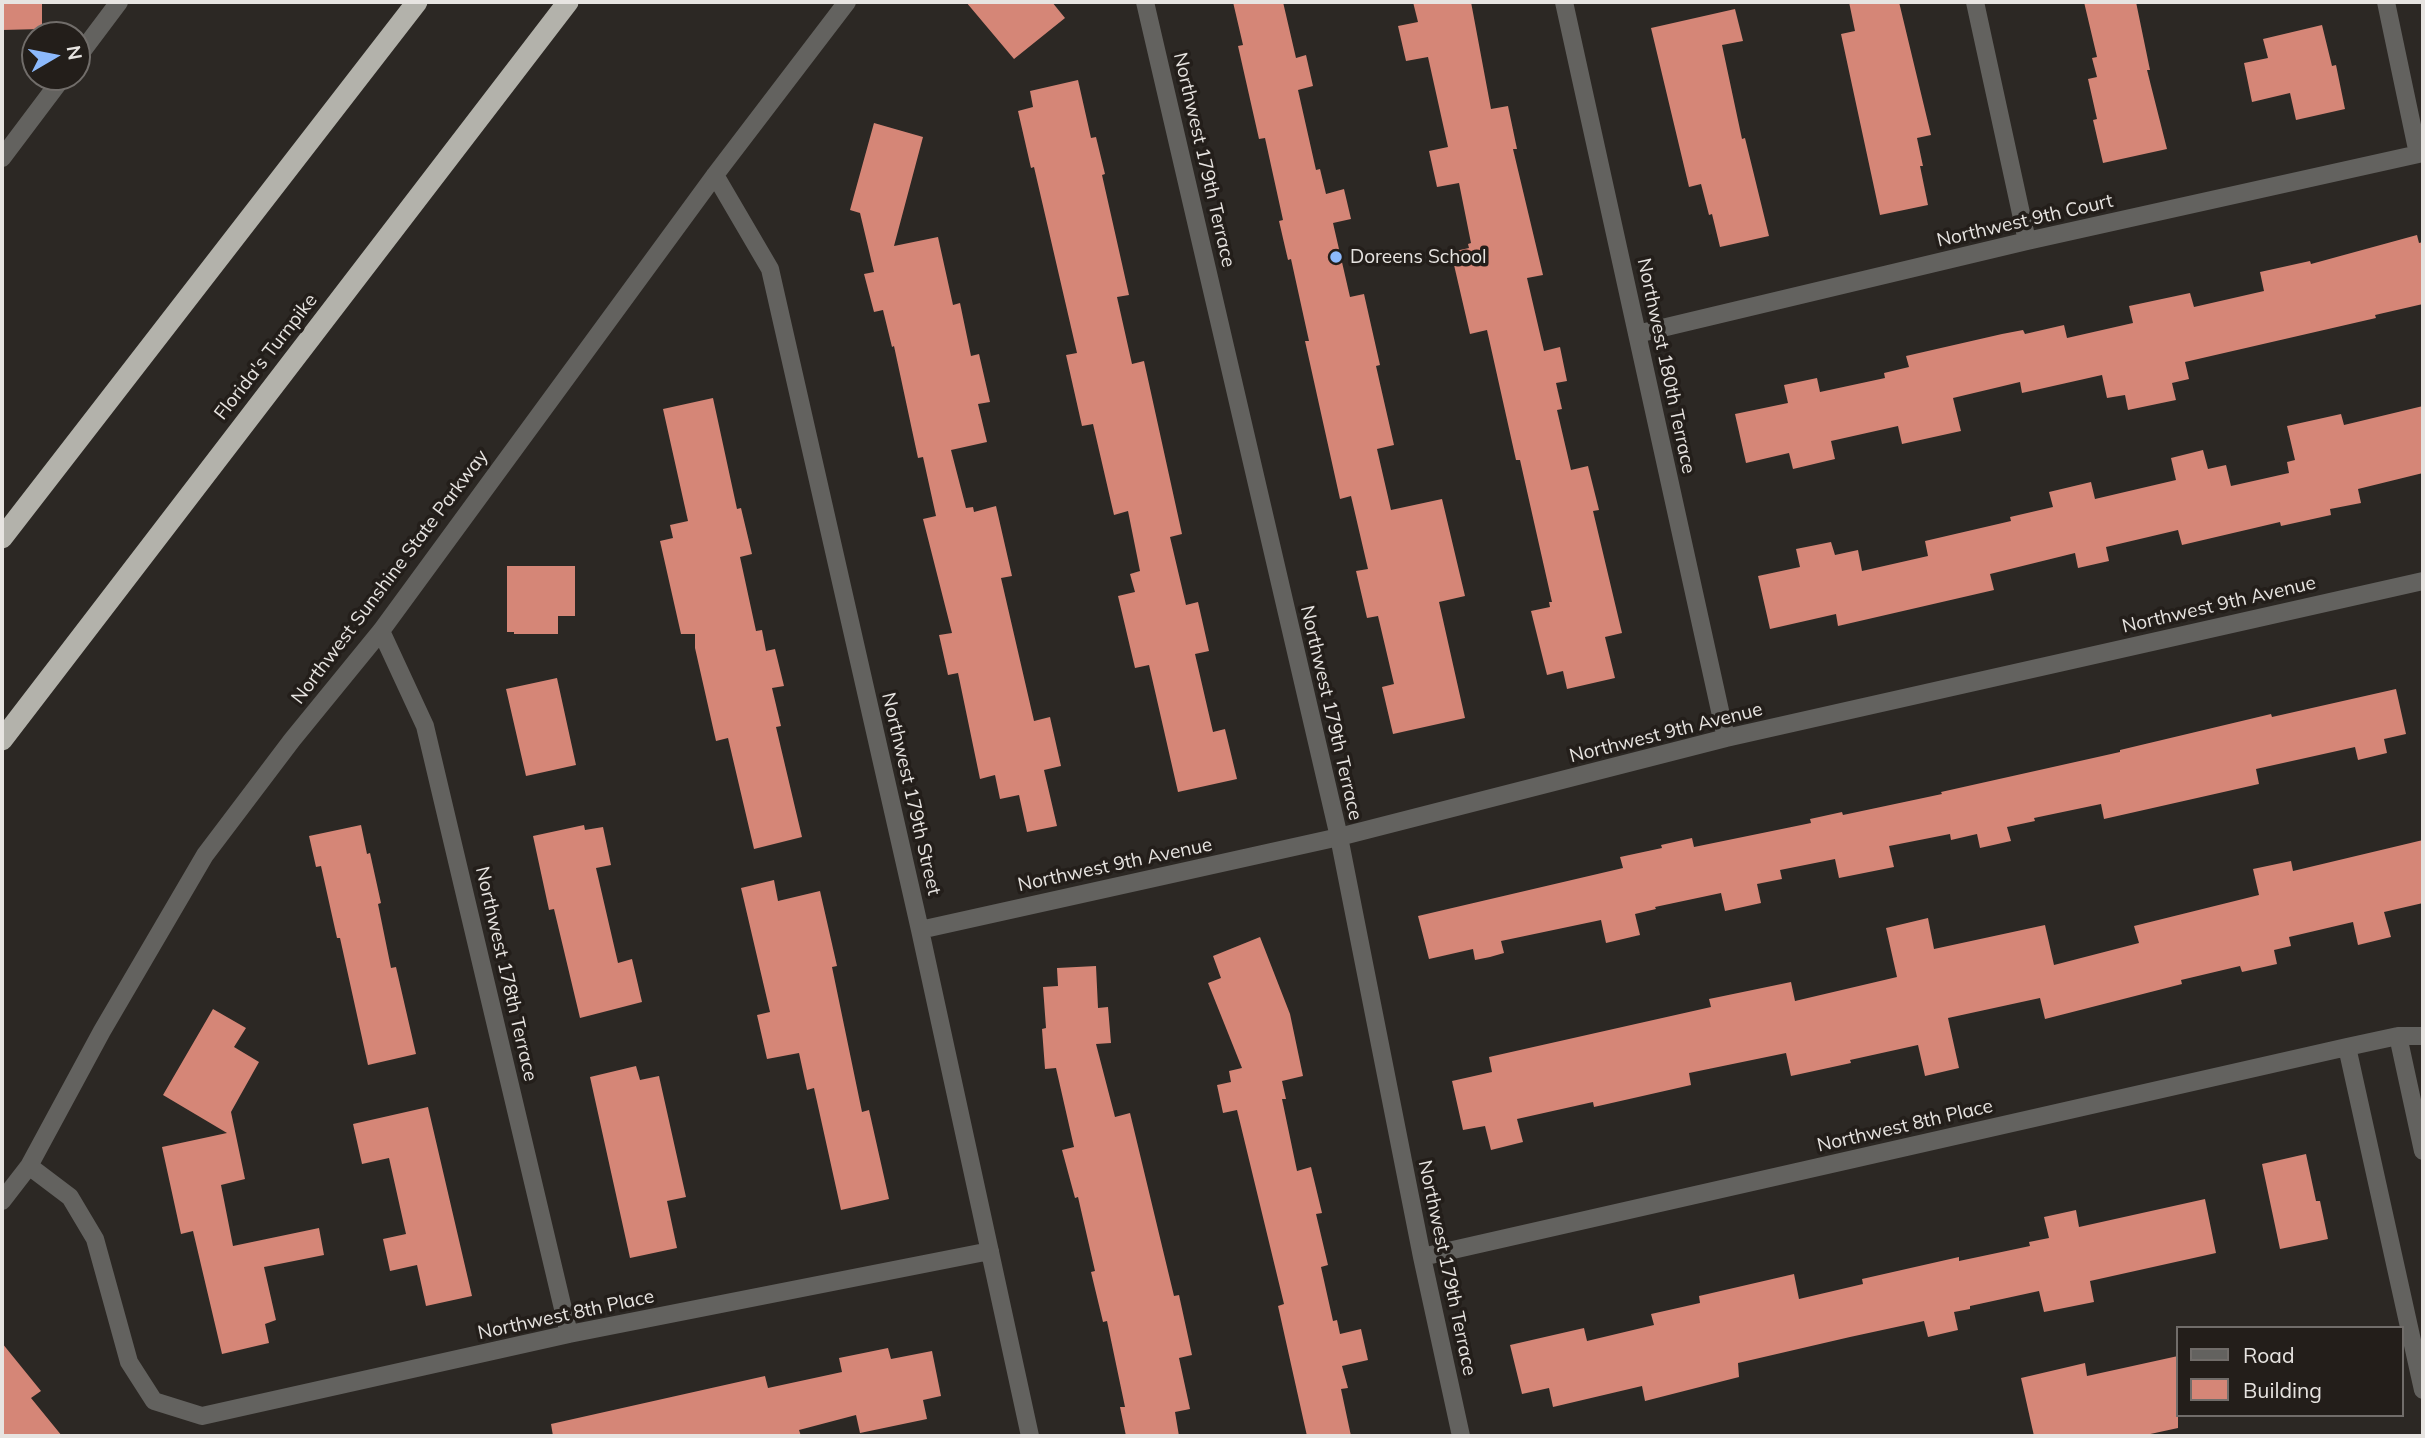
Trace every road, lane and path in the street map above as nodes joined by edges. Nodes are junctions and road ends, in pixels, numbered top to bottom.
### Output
1 (119, 2) edge
2 (417, 2) edge
3 (568, 2) edge
4 (847, 2) edge
5 (1145, 2) edge
6 (1564, 2) edge
7 (1975, 2) edge
8 (2386, 2) edge
9 (91, 39) edge
10 (52, 91) edge
11 (2421, 153) edge
12 (2, 158) edge
13 (715, 175) junction
14 (2027, 241) junction
15 (1637, 334) junction
16 (2, 538) edge
17 (2423, 581) edge
18 (381, 631) junction
19 (1726, 738) junction
20 (2, 740) edge
21 (1339, 837) junction
22 (920, 930) junction
23 (2423, 1022) edge
24 (2398, 1036) junction
25 (2423, 1036) edge
26 (2347, 1047) junction
27 (2423, 1151) edge
28 (29, 1166) junction
29 (2, 1201) edge
30 (990, 1251) junction
31 (1422, 1257) junction
32 (569, 1334) junction
33 (2423, 1391) edge
34 (1030, 1436) edge
35 (1461, 1436) edge

1 - 9 street
2 - 16 highway
3 - 20 highway, Florida's Turnpike
4 - 13 street, Northwest Sunshine State Parkway
5 - 21 street, Northwest 179th Terrace
6 - 15 street, Northwest 180th Terrace
7 - 14 street
8 - 11 street
10 - 12 street
11 - 14 street, Northwest 9th Court
13 - 18 street, Northwest Sunshine State Parkway
13 - 22 street, Northwest 179th Street
14 - 15 street, Northwest 9th Court
15 - 19 street, Northwest 180th Terrace
17 - 19 street, Northwest 9th Avenue
18 - 28 street, Northwest Sunshine State Parkway
18 - 32 street, Northwest 178th Terrace
19 - 21 street, Northwest 9th Avenue
21 - 22 street, Northwest 9th Avenue
21 - 31 street, Northwest 179th Terrace
22 - 30 street, Northwest 179th Street
23 - 24 street, Northwest 8th Place
24 - 25 street, Northwest 8th Place
24 - 26 street, Northwest 8th Place
24 - 27 street
26 - 31 street, Northwest 8th Place
26 - 33 street
28 - 29 street, Northwest Sunshine State Parkway
28 - 32 street, Northwest 8th Place
30 - 32 street, Northwest 8th Place
30 - 34 street, Northwest 179th Street
31 - 35 street, Northwest 179th Terrace

